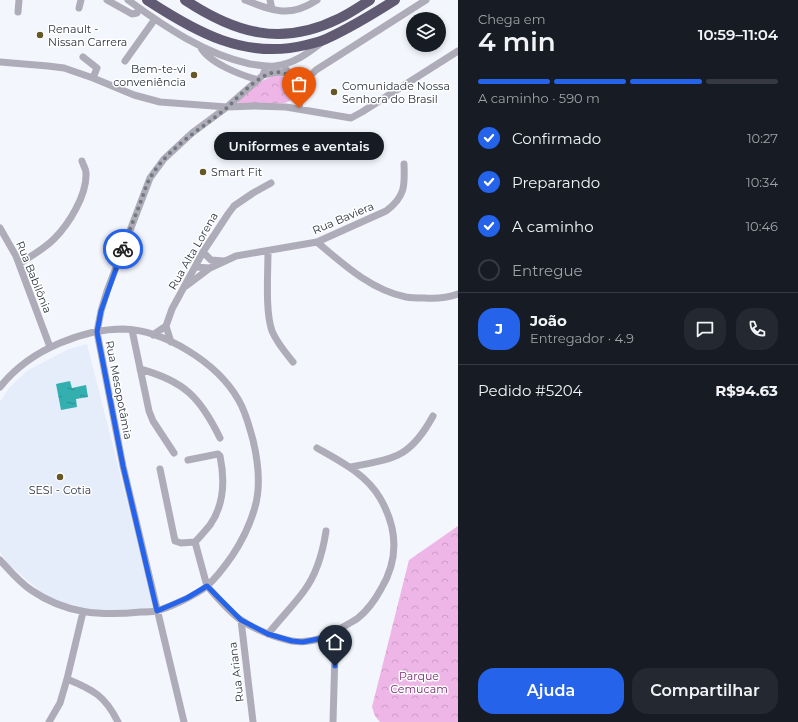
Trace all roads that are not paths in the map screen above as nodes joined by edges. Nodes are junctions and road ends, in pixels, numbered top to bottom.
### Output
1 (18, 0) edge
2 (81, 0) edge
3 (107, 0) edge
4 (128, 0) edge
5 (147, 0) edge
6 (185, 0) edge
7 (245, 0) edge
8 (270, 0) edge
9 (317, 0) edge
10 (370, 0) edge
11 (395, 0) edge
12 (426, 0) edge
13 (79, 8) dead end
14 (140, 8) junction
15 (272, 9) junction
16 (18, 12) dead end
17 (155, 19) junction
18 (325, 40) junction
19 (200, 46) junction
20 (458, 51) edge
21 (83, 57) dead end
22 (125, 60) dead end
23 (0, 62) edge
24 (284, 64) junction
25 (266, 66) junction
26 (287, 73) junction
27 (93, 78) junction
28 (260, 78) junction
29 (300, 90) junction
30 (227, 107) junction
31 (299, 108) junction
32 (82, 161) dead end
33 (404, 164) dead end
34 (271, 183) dead end
35 (0, 228) edge
36 (317, 242) junction
37 (268, 251) junction
38 (203, 252) junction
39 (226, 261) junction
40 (19, 264) junction
41 (195, 267) junction
42 (210, 268) junction
43 (184, 287) junction
44 (458, 294) edge
45 (166, 326) junction
46 (132, 330) junction
47 (97, 332) junction
48 (154, 335) junction
49 (171, 342) junction
50 (50, 348) junction
51 (293, 362) dead end
52 (140, 369) junction
53 (0, 387) edge
54 (433, 416) dead end
55 (220, 438) dead end
56 (317, 448) dead end
57 (174, 453) dead end
58 (188, 460) dead end
59 (351, 468) junction
60 (160, 469) dead end
61 (326, 531) dead end
62 (195, 542) junction
63 (0, 560) edge
64 (207, 586) junction
65 (157, 611) junction
66 (83, 612) junction
67 (241, 620) junction
68 (339, 630) junction
69 (268, 634) junction
70 (323, 638) junction
71 (335, 652) junction
72 (68, 679) junction
73 (49, 722) edge
74 (118, 722) edge
75 (184, 722) edge
76 (253, 722) edge
77 (333, 722) edge

1 - 16 street
2 - 13 street
3 - 14 street
4 - 14 street
5 - 18 highway
6 - 10 highway
7 - 15 street
8 - 15 street
9 - 15 street
11 - 18 highway
12 - 29 street
14 - 17 street
17 - 19 street
17 - 22 street
18 - 24 street
19 - 25 street
19 - 28 street
20 - 31 street
21 - 27 street
23 - 27 street
24 - 25 street
24 - 26 street
25 - 28 street
26 - 28 street
26 - 29 street
27 - 30 street
28 - 30 street, Rua Mesopotâmia
29 - 31 street
30 - 31 street
30 - 47 street, Rua Mesopotâmia
32 - 40 street
33 - 36 street, Rua Baviera
34 - 38 street, Rua Alta Lorena
35 - 40 street, Rua Babilônia
36 - 37 street, Rua Baviera
36 - 44 street
37 - 39 street, Rua Baviera
37 - 51 street
38 - 39 street
38 - 41 street, Rua Alta Lorena
39 - 42 street, Rua Baviera
40 - 50 street, Rua Babilônia
41 - 42 street, Rua Baviera
41 - 43 street, Rua Alta Lorena
42 - 43 street, Rua Baviera
43 - 45 street, Rua Alta Lorena
45 - 48 street
45 - 49 street
46 - 47 street
46 - 48 street
46 - 52 street
47 - 50 street
47 - 65 street, Rua Mesopotâmia
48 - 49 street
49 - 64 street
50 - 53 street
52 - 55 street
52 - 57 street
54 - 59 street
56 - 59 street
58 - 62 street
59 - 68 street
60 - 62 street
61 - 69 street
62 - 64 street
63 - 66 street
64 - 65 street
64 - 67 street
65 - 66 street
65 - 75 street, Rua Mesopotâmia
66 - 72 street
67 - 69 street
67 - 76 street, Rua Ariana
68 - 70 street
68 - 71 street
69 - 70 street
70 - 71 street
71 - 77 street
72 - 73 street
72 - 74 street

